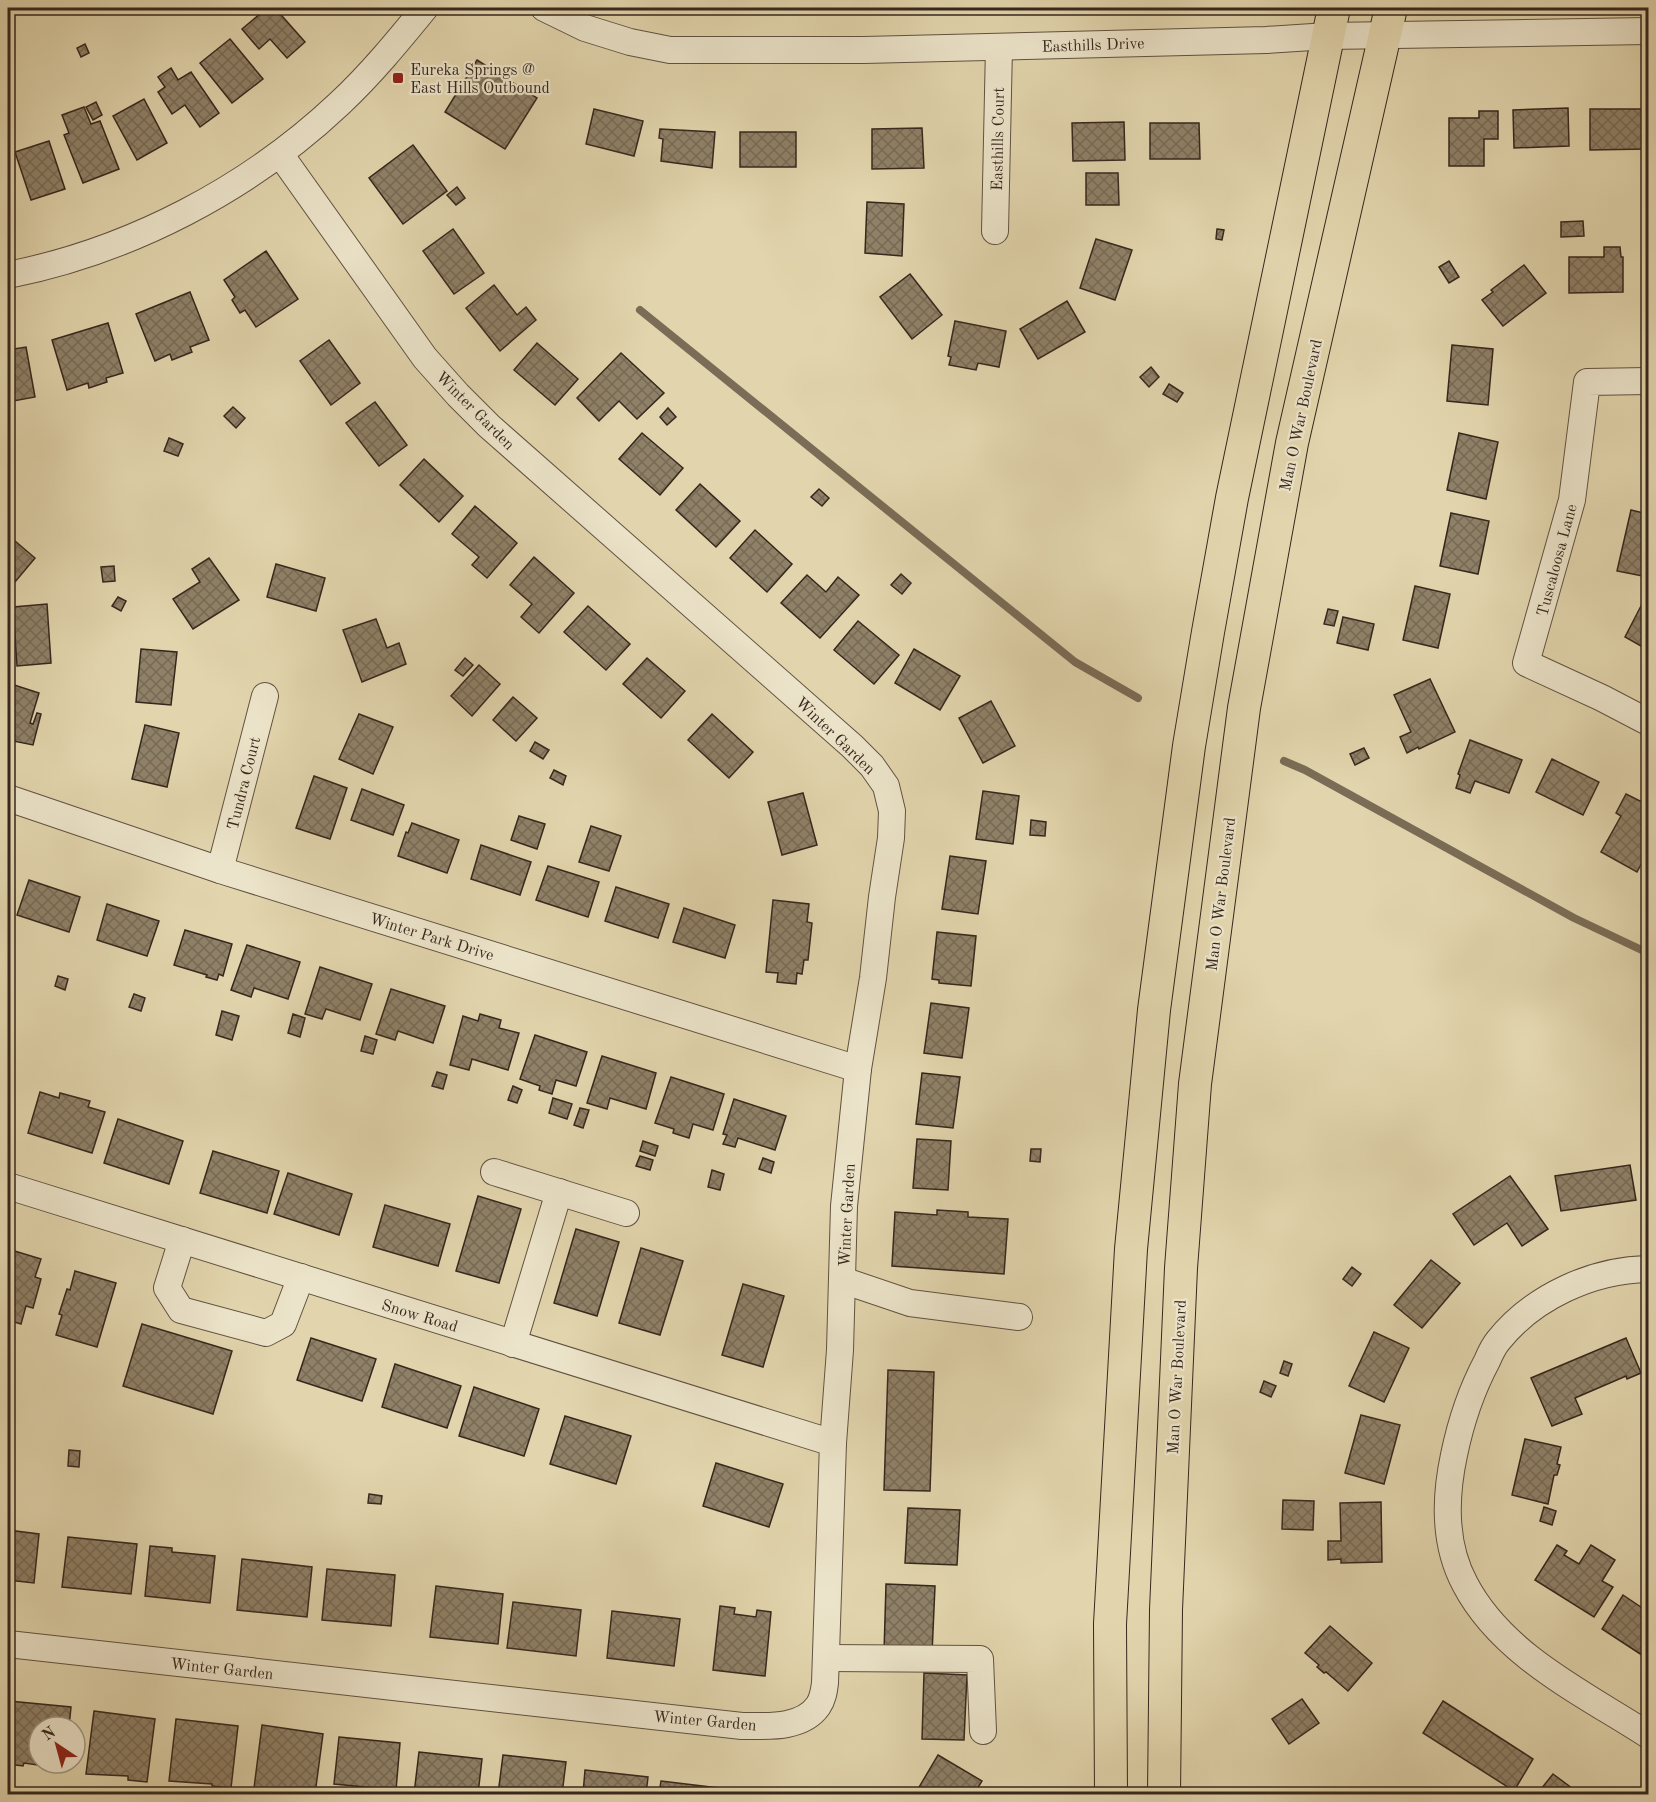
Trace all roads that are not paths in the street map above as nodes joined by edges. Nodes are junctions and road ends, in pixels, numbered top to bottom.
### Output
1 (425, 8) edge
2 (544, 8) edge
3 (1331, 22) edge
4 (1388, 22) edge
5 (1648, 31) edge
6 (999, 47) junction
7 (280, 154) junction
8 (995, 231) dead end
9 (8, 275) edge
10 (1648, 381) edge
11 (265, 696) dead end
12 (1648, 722) edge
13 (8, 798) edge
14 (220, 870) junction
15 (858, 1069) junction
16 (494, 1172) dead end
17 (8, 1186) edge
18 (559, 1192) junction
19 (626, 1213) dead end
20 (182, 1240) junction
21 (1648, 1269) edge
22 (301, 1277) junction
23 (842, 1280) junction
24 (1019, 1317) dead end
25 (513, 1344) junction
26 (833, 1443) junction
27 (8, 1644) edge
28 (826, 1658) junction
29 (983, 1731) dead end
30 (1648, 1735) edge
31 (1111, 1794) edge
32 (1164, 1794) edge

1 - 7 street
2 - 6 street, Easthills Drive
3 - 4 street, Easthills Drive
3 - 6 street, Easthills Drive
3 - 31 main road
4 - 5 street, Easthills Drive
4 - 32 main road, Man O War Boulevard
6 - 8 street, Easthills Court
7 - 9 street
7 - 15 street, Winter Garden
10 - 12 street, Tuscaloosa Lane
11 - 14 street, Tundra Court
13 - 14 street, Winter Park Drive
14 - 15 street, Winter Park Drive
15 - 23 street, Winter Garden
16 - 18 street
17 - 20 street, Snow Road
18 - 19 street
18 - 25 street
20 - 22 street, Snow Road
20 - 22 street
21 - 30 street
22 - 25 street, Snow Road
23 - 24 street
23 - 26 street, Winter Garden
25 - 26 street, Snow Road
26 - 28 street, Winter Garden
27 - 28 street, Winter Garden
28 - 29 street

